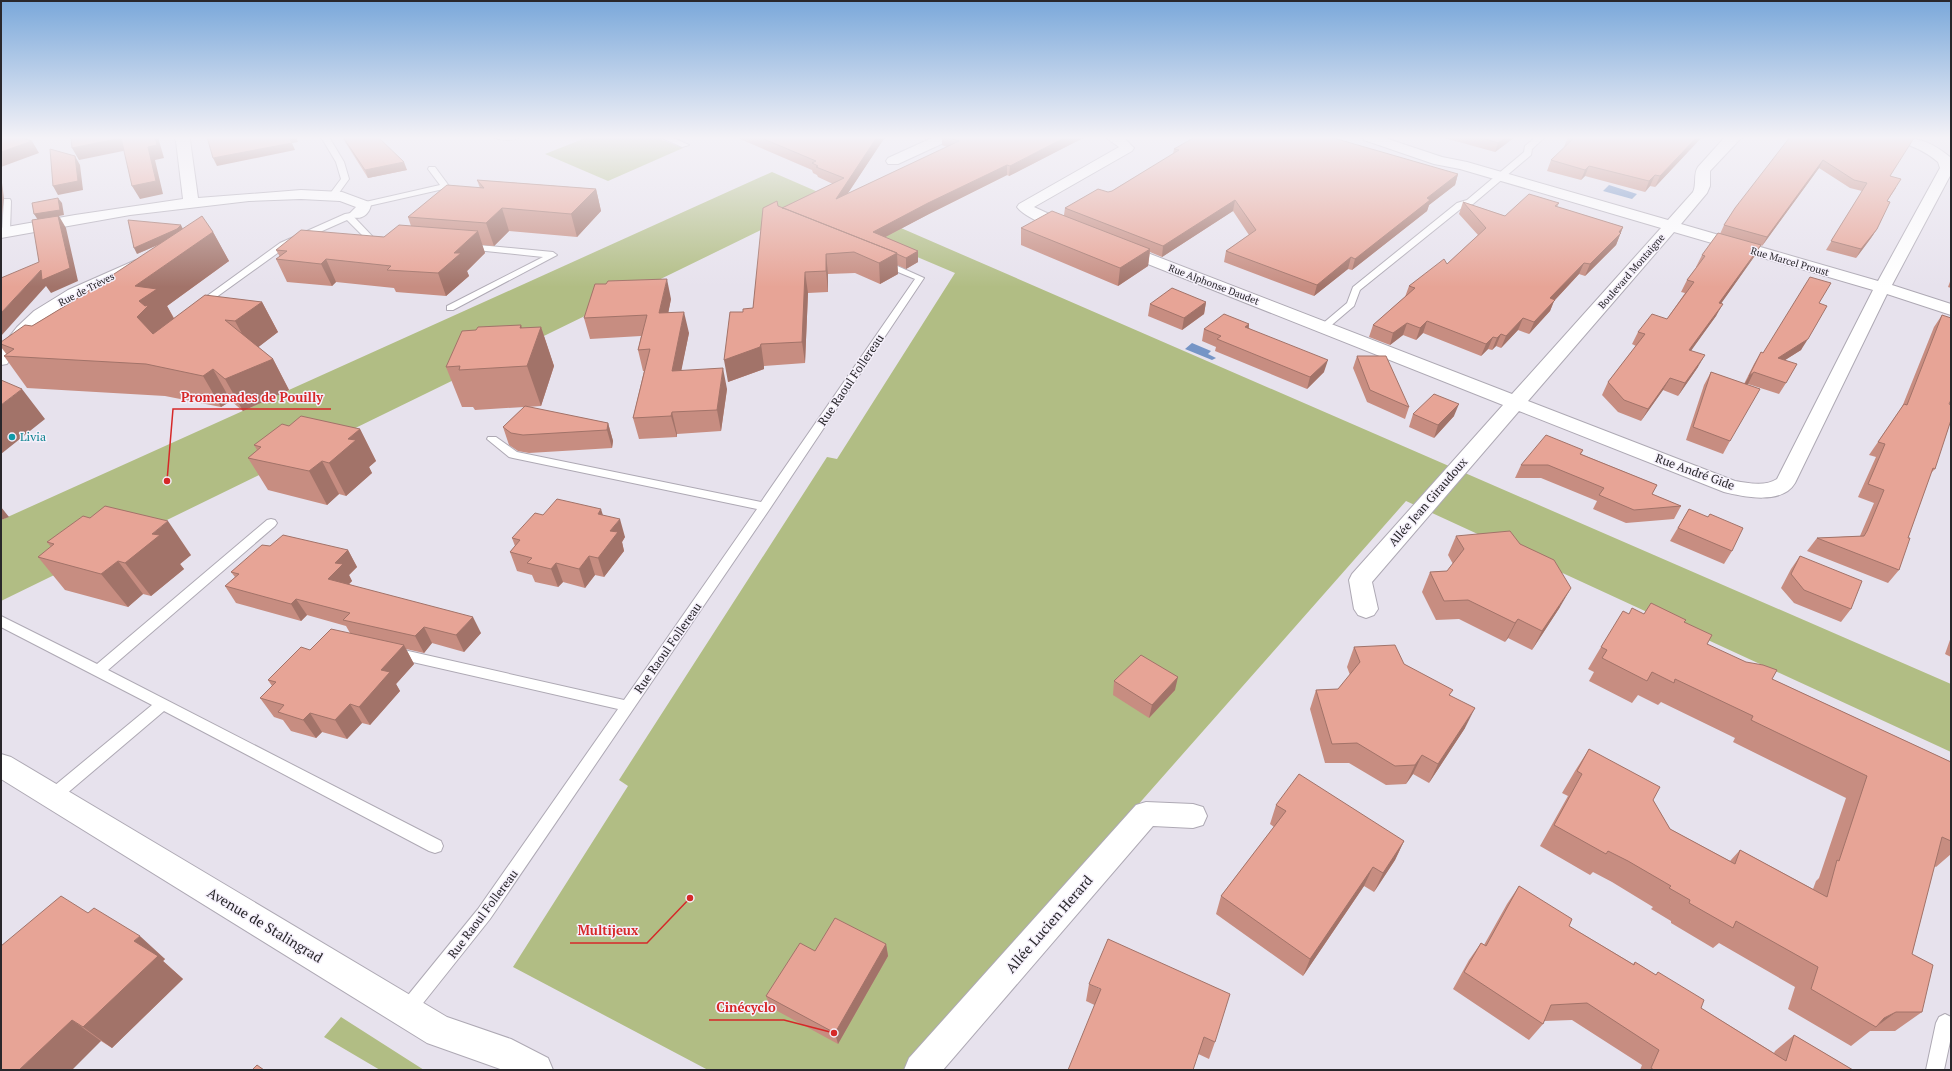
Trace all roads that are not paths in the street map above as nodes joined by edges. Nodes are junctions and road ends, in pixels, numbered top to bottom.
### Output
1 (189, 187) edge
2 (339, 187) edge
3 (442, 187) edge
4 (1059, 187) edge
5 (1488, 187) edge
6 (1538, 187) edge
7 (1702, 187) edge
8 (1937, 187) edge
9 (333, 195) junction
10 (7, 201) dead end
11 (213, 201) junction
12 (191, 204) junction
13 (356, 212) junction
14 (206, 218) dead end
15 (1671, 226) junction
16 (1080, 232) edge
17 (4, 233) edge
18 (394, 241) edge
19 (1109, 244) edge
20 (458, 246) edge
21 (150, 259) edge
22 (877, 260) edge
23 (1882, 288) junction
24 (1934, 303) junction
25 (1951, 306) edge
26 (450, 308) dead end
27 (194, 309) edge
28 (1951, 310) edge
29 (1324, 327) junction
30 (1, 360) edge
31 (1516, 403) junction
32 (492, 439) dead end
33 (765, 507) junction
34 (271, 523) dead end
35 (1366, 609) dead end
36 (1, 621) edge
37 (379, 650) edge
38 (98, 671) junction
39 (164, 704) junction
40 (628, 706) junction
41 (1, 764) edge
42 (53, 796) junction
43 (1193, 816) dead end
44 (435, 846) dead end
45 (406, 1011) junction
46 (1945, 1023) dead end
47 (536, 1070) edge
48 (921, 1070) edge
49 (1935, 1070) edge

1 - 12 street
2 - 9 lane
3 - 13 lane
4 - 16 street
5 - 29 lane
6 - 15 street, Rue Marcel Proust
7 - 15 street, Boulevard Montaigne
8 - 23 street
9 - 11 street
9 - 13 street
10 - 17 lane
11 - 12 street
11 - 14 street
12 - 17 street
13 - 18 lane
13 - 27 lane
15 - 23 street, Rue Marcel Proust
15 - 31 street, Boulevard Montaigne
19 - 29 street, Rue Alphonse Daudet
20 - 26 lane
21 - 30 street, Rue de Trèves
22 - 33 lane, Rue Raoul Follereau
23 - 24 street, Rue Marcel Proust
23 - 31 street, Rue André Gide
24 - 25 street, Rue Marcel Proust
24 - 28 street, Rue Marcel Proust
29 - 31 street, Rue Alphonse Daudet
31 - 35 street, Allée Jean Giraudoux
32 - 33 lane
33 - 40 lane, Rue Raoul Follereau
34 - 38 lane
36 - 38 lane
37 - 40 lane
38 - 39 lane
39 - 42 lane
39 - 44 lane
40 - 45 lane, Rue Raoul Follereau
41 - 42 street, Avenue de Stalingrad
42 - 45 street, Avenue de Stalingrad
43 - 48 street, Allée Lucien Herard
45 - 47 street, Avenue de Stalingrad
46 - 49 lane

